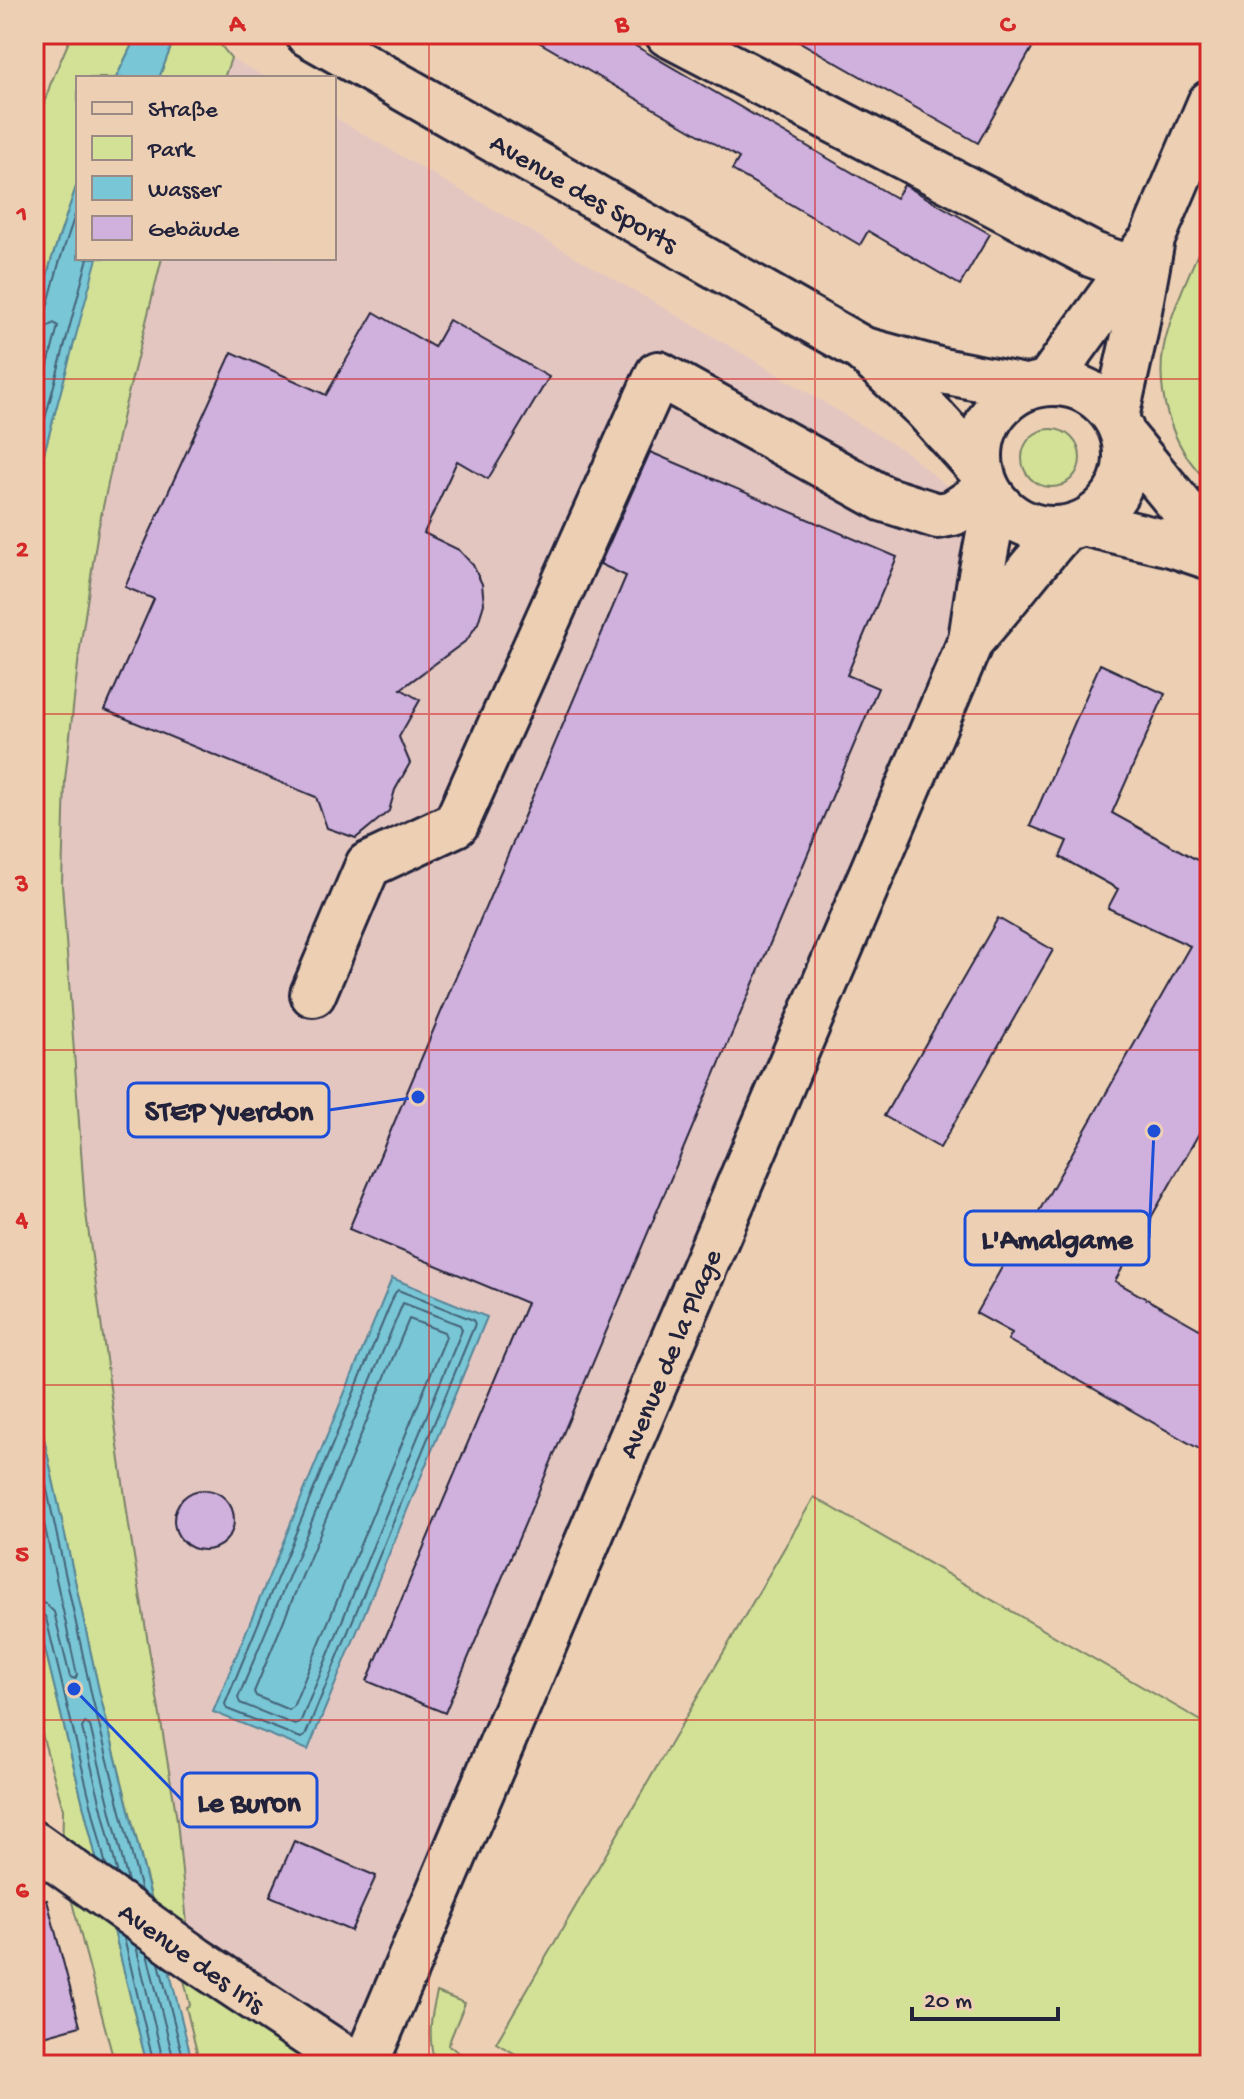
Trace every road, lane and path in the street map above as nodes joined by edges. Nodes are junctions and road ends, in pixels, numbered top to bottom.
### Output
1 (308, 34) edge
2 (668, 34) edge
3 (1210, 103) edge
4 (1141, 254) junction
5 (862, 349) junction
6 (1036, 384) junction
7 (1120, 427) junction
8 (987, 487) junction
9 (1073, 526) junction
10 (1210, 536) edge
11 (1210, 557) edge
12 (971, 640) junction
13 (313, 994) dead end
14 (48, 1854) edge
15 (355, 2065) edge
16 (365, 2065) edge

1 - 5 street, Avenue des Sports
2 - 4 street
3 - 4 street
4 - 6 street
4 - 7 street
5 - 6 street, Avenue des Sports
5 - 8 street, Avenue des Sports
6 - 7 street
6 - 8 street
7 - 9 street
7 - 10 street
8 - 9 street
8 - 12 street, Avenue de la Plage
8 - 13 street
9 - 11 street
9 - 12 street, Avenue de la Plage
12 - 16 street, Avenue de la Plage
14 - 15 street, Avenue des Iris

